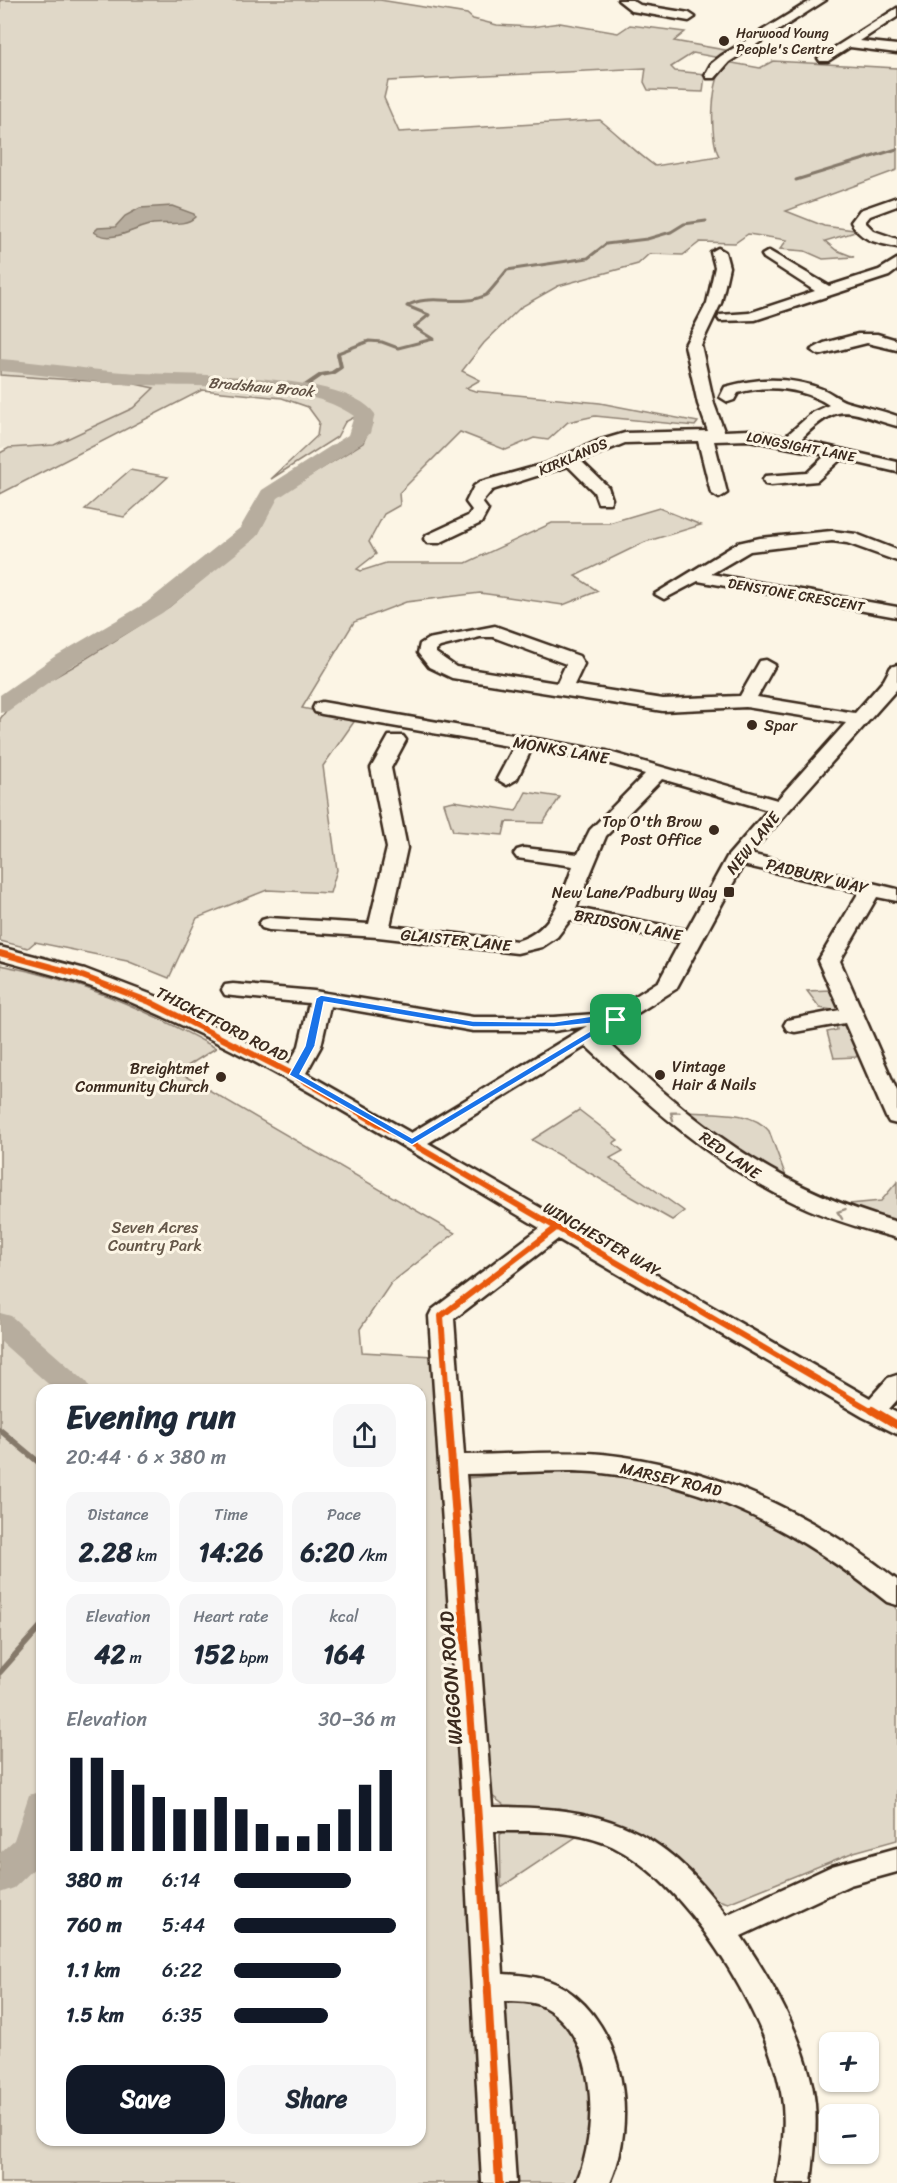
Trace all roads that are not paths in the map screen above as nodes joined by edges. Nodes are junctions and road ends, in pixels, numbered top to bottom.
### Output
1 (624, 0) edge
2 (820, 0) edge
3 (895, 6) edge
4 (691, 18) dead end
5 (848, 43) junction
6 (897, 49) edge
7 (825, 58) dead end
8 (711, 75) dead end
9 (897, 201) edge
10 (897, 243) edge
11 (718, 252) dead end
12 (766, 255) dead end
13 (897, 263) edge
14 (827, 291) junction
15 (731, 319) dead end
16 (897, 345) edge
17 (825, 350) dead end
18 (728, 397) dead end
19 (840, 405) junction
20 (895, 419) edge
21 (711, 435) junction
22 (789, 442) junction
23 (838, 453) junction
24 (571, 460) junction
25 (897, 467) edge
26 (769, 479) dead end
27 (719, 489) dead end
28 (606, 493) dead end
29 (429, 540) dead end
30 (897, 556) edge
31 (697, 575) junction
32 (664, 594) dead end
33 (897, 612) edge
34 (766, 665) dead end
35 (896, 678) edge
36 (562, 689) junction
37 (746, 701) junction
38 (332, 708) dead end
39 (859, 719) junction
40 (525, 743) junction
41 (388, 745) dead end
42 (658, 772) junction
43 (507, 779) dead end
44 (782, 808) junction
45 (524, 854) dead end
46 (737, 857) junction
47 (585, 861) junction
48 (871, 890) junction
49 (897, 896) edge
50 (563, 912) junction
51 (269, 924) dead end
52 (378, 932) junction
53 (693, 938) junction
54 (0, 953) edge
55 (233, 990) dead end
56 (321, 998) junction
57 (854, 1016) junction
58 (616, 1020) junction
59 (554, 1024) junction
60 (795, 1025) dead end
61 (580, 1041) junction
62 (294, 1075) junction
63 (897, 1117) edge
64 (412, 1142) junction
65 (556, 1228) junction
66 (897, 1230) edge
67 (897, 1384) edge
68 (872, 1411) junction
69 (897, 1425) edge
70 (452, 1465) junction
71 (897, 1595) edge
72 (478, 1819) junction
73 (897, 1860) edge
74 (721, 1931) junction
75 (489, 1987) junction
76 (499, 2183) edge
77 (593, 2183) edge
78 (794, 2183) edge

1 - 4 street
2 - 8 street
3 - 5 street
5 - 6 street
5 - 7 street
9 - 10 street
11 - 21 street
12 - 14 street
13 - 14 street
14 - 15 street
16 - 17 street
18 - 19 street
19 - 20 street
19 - 22 street
21 - 22 street, LONGSIGHT LANE
21 - 24 street, KIRKLANDS
21 - 27 street
22 - 23 street, LONGSIGHT LANE
23 - 25 street, LONGSIGHT LANE
23 - 26 street
24 - 28 street
24 - 29 street, KIRKLANDS
30 - 31 street, DENSTONE CRESCENT
31 - 32 street, DENSTONE CRESCENT
31 - 33 street, DENSTONE CRESCENT
34 - 37 street
35 - 39 street, NEW LANE
36 - 36 street
36 - 37 street
37 - 39 street
38 - 40 street, MONKS LANE
39 - 44 street, NEW LANE
40 - 42 street, MONKS LANE
40 - 43 street
41 - 52 street
42 - 44 street, MONKS LANE
42 - 47 street, GLAISTER LANE
44 - 46 street, NEW LANE
45 - 47 street
46 - 48 street, PADBURY WAY
46 - 53 street, NEW LANE
47 - 50 street, GLAISTER LANE
48 - 49 street, PADBURY WAY
48 - 57 street
50 - 52 street, GLAISTER LANE
50 - 53 street, BRIDSON LANE
51 - 52 street, GLAISTER LANE
53 - 58 street, NEW LANE
54 - 62 street, THICKETFORD ROAD
55 - 56 street
56 - 59 street
56 - 62 street
57 - 60 street
57 - 63 street
58 - 59 street
58 - 61 street, NEW LANE
59 - 61 street, RED LANE
61 - 64 street, NEW LANE
66 -> 61 street, RED LANE
62 - 64 street, WINCHESTER WAY
64 - 65 street, WINCHESTER WAY
65 - 68 street, WINCHESTER WAY
65 - 70 street, WAGGON ROAD
67 - 68 street
68 - 69 street, WINCHESTER WAY
70 - 71 street, MARSEY ROAD
70 - 72 street, WAGGON ROAD
72 - 74 street
72 - 75 street, WAGGON ROAD
73 - 74 street
74 - 78 street
75 - 76 street, WAGGON ROAD
75 - 77 street

